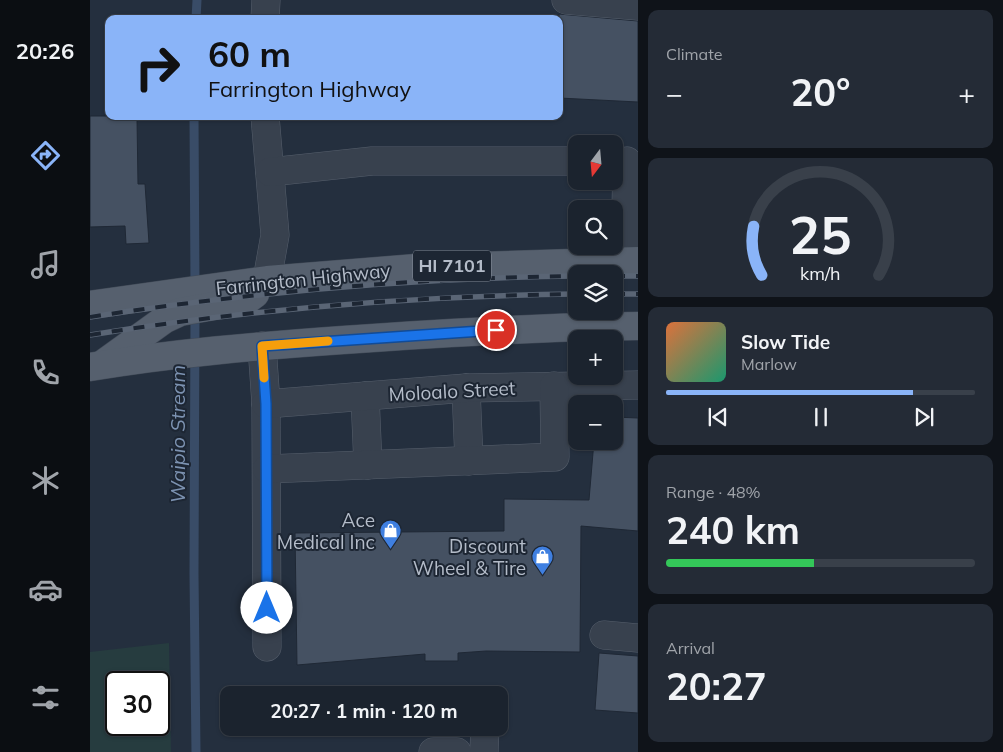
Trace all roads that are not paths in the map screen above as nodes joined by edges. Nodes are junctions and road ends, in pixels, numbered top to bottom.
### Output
1 (266, 0) edge
2 (566, 0) edge
3 (638, 6) edge
4 (265, 15) edge
5 (265, 120) edge
6 (626, 160) edge
7 (568, 161) edge
8 (270, 172) junction
9 (631, 261) edge
10 (267, 280) junction
11 (90, 305) edge
12 (165, 306) junction
13 (638, 326) edge
14 (262, 346) junction
15 (96, 366) edge
16 (638, 385) edge
17 (554, 386) junction
18 (466, 388) junction
19 (365, 396) junction
20 (266, 404) junction
21 (469, 461) junction
22 (368, 465) junction
23 (266, 469) junction
24 (604, 635) dead end
25 (638, 638) edge
26 (267, 647) dead end
27 (485, 736) edge
28 (433, 752) edge
29 (457, 752) edge
30 (484, 752) edge

1 - 4 street
2 - 3 street
5 - 8 street
6 - 9 street
7 - 8 street
8 - 10 street
9 - 10 main road, Farrington Highway / HI 7101
10 - 12 main road, Farrington Highway / HI 7101
11 - 12 main road, Farrington Highway / HI 7101
12 - 15 main road
13 - 14 main road
14 - 15 main road
14 - 20 street
16 - 17 street, Moloalo Street
17 - 18 street, Moloalo Street
17 - 21 street
18 - 19 street, Moloalo Street
18 - 21 street
19 - 20 street, Moloalo Street
19 - 22 street
20 - 23 street
21 - 22 street
22 - 23 street
23 - 26 street
24 - 25 street
27 - 30 street
28 - 29 street

